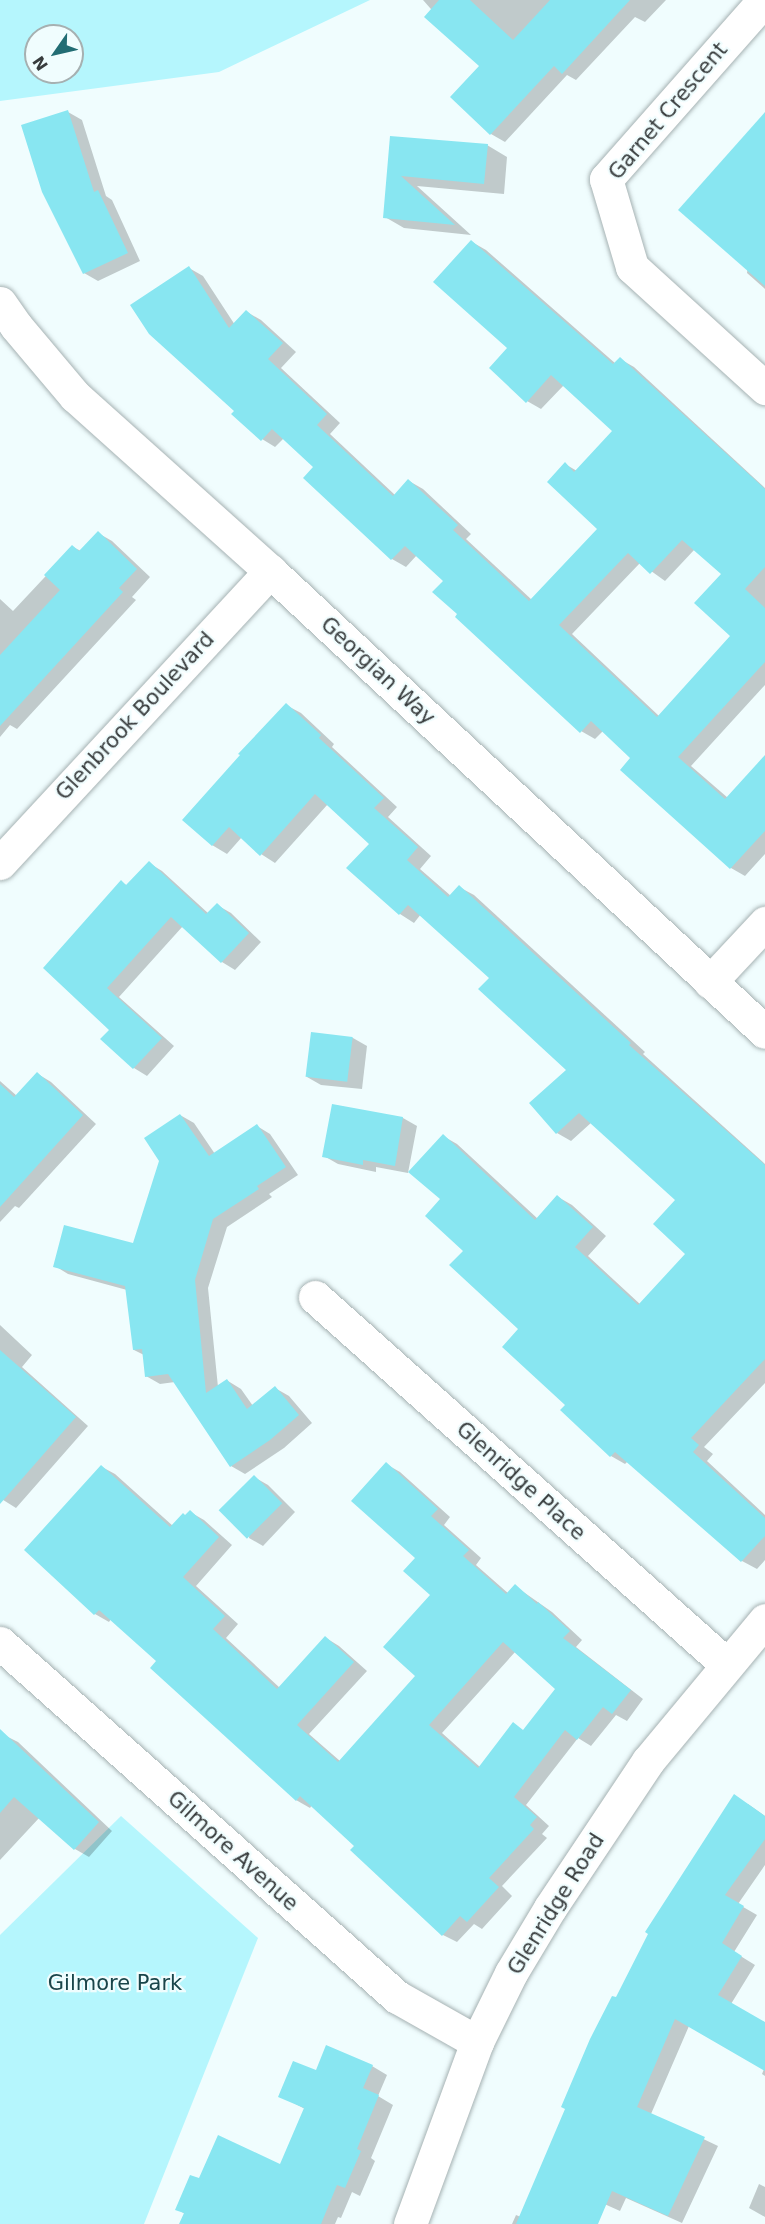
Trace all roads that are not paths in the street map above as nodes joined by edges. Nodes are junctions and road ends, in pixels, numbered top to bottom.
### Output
1 (764, 0) edge
2 (0, 303) edge
3 (765, 387) edge
4 (270, 571) junction
5 (0, 862) edge
6 (765, 923) edge
7 (710, 982) junction
8 (765, 1032) edge
9 (315, 1297) dead end
10 (765, 1620) edge
11 (0, 1643) edge
12 (726, 1664) junction
13 (477, 2042) junction
14 (410, 2224) edge

1 - 3 street, Garnet Crescent
2 - 4 street, Georgian Way
4 - 5 street, Glenbrook Boulevard
4 - 7 street, Georgian Way
6 - 7 street
7 - 8 street, Georgian Way
9 - 12 street, Glenridge Place
10 - 12 street, Glenridge Road
11 - 13 street, Gilmore Avenue
12 - 13 street, Glenridge Road
13 - 14 street, Glenridge Road

